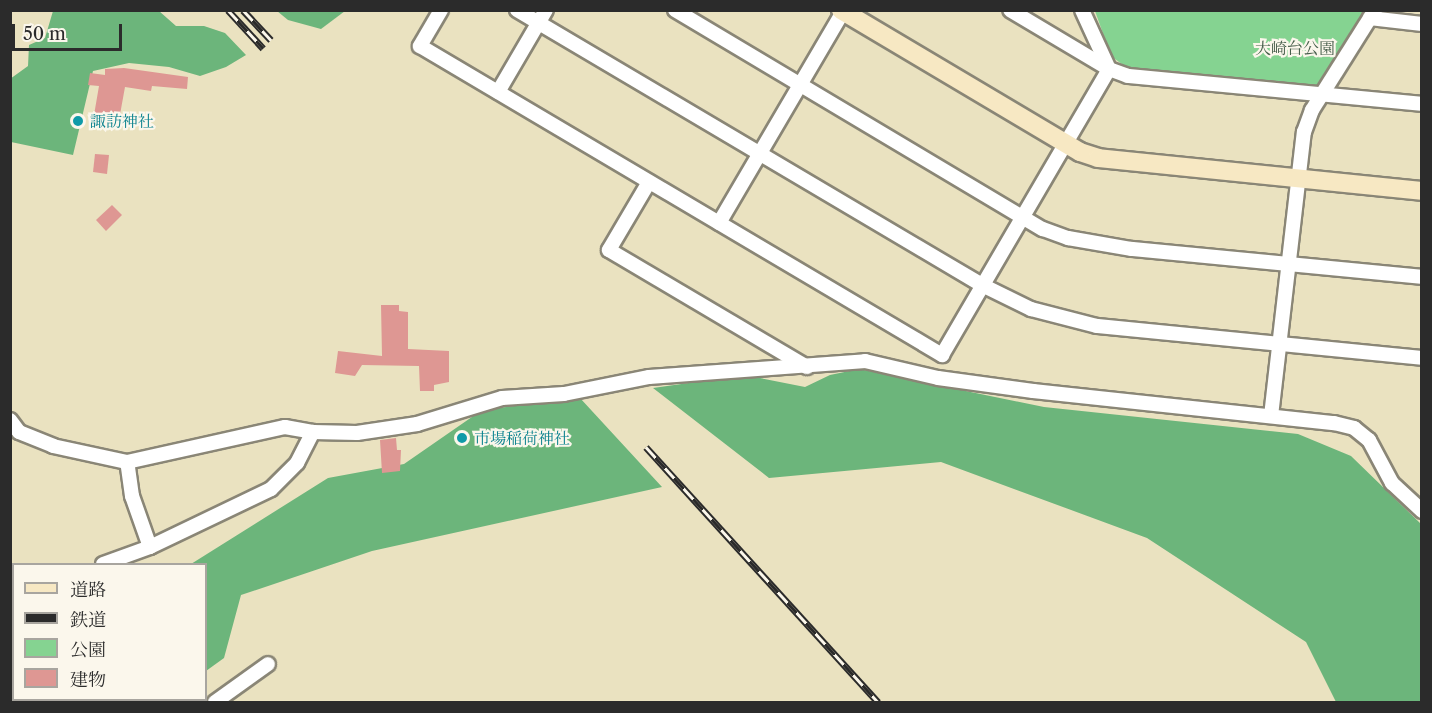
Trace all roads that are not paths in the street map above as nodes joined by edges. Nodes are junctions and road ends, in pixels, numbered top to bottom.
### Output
1 (441, 10) edge
2 (517, 10) edge
3 (546, 10) edge
4 (675, 10) edge
5 (1010, 10) edge
6 (1082, 10) edge
7 (843, 11) edge
8 (1373, 14) edge
9 (539, 23) junction
10 (1422, 24) edge
11 (1109, 69) junction
12 (800, 84) junction
13 (498, 92) junction
14 (1322, 94) junction
15 (1422, 104) edge
16 (1066, 143) junction
17 (760, 154) junction
18 (1297, 178) junction
19 (649, 182) junction
20 (1422, 191) edge
21 (1023, 216) junction
22 (719, 223) junction
23 (1288, 264) junction
24 (1422, 277) edge
25 (982, 285) junction
26 (1279, 344) junction
27 (1422, 358) edge
28 (808, 368) junction
29 (1271, 416) junction
30 (10, 420) edge
31 (313, 432) junction
32 (15, 433) edge
33 (127, 462) junction
34 (1422, 511) edge
35 (150, 548) junction
36 (106, 563) edge
37 (268, 664) dead end
38 (215, 702) edge

1 - 13 street
2 - 9 street
3 - 9 street
4 - 12 street
5 - 11 street
6 - 11 street
7 - 12 street
7 - 16 street
8 - 10 street
8 - 14 street
9 - 13 street
9 - 17 street
11 - 14 street
11 - 16 street
12 - 17 street
12 - 21 street
13 - 19 street
14 - 15 street
14 - 18 street
16 - 18 street
16 - 21 street
17 - 22 street
17 - 25 street
18 - 20 street
18 - 23 street
19 - 22 street
19 - 28 street
21 - 23 street
21 - 25 street
22 - 25 street
23 - 24 street
23 - 26 street
25 - 26 street
26 - 27 street
26 - 29 street
28 - 29 street
28 - 31 street
29 - 34 street
30 - 32 street
31 - 33 street
31 - 35 street
32 - 33 street
33 - 35 street
35 - 36 street
37 - 38 street

